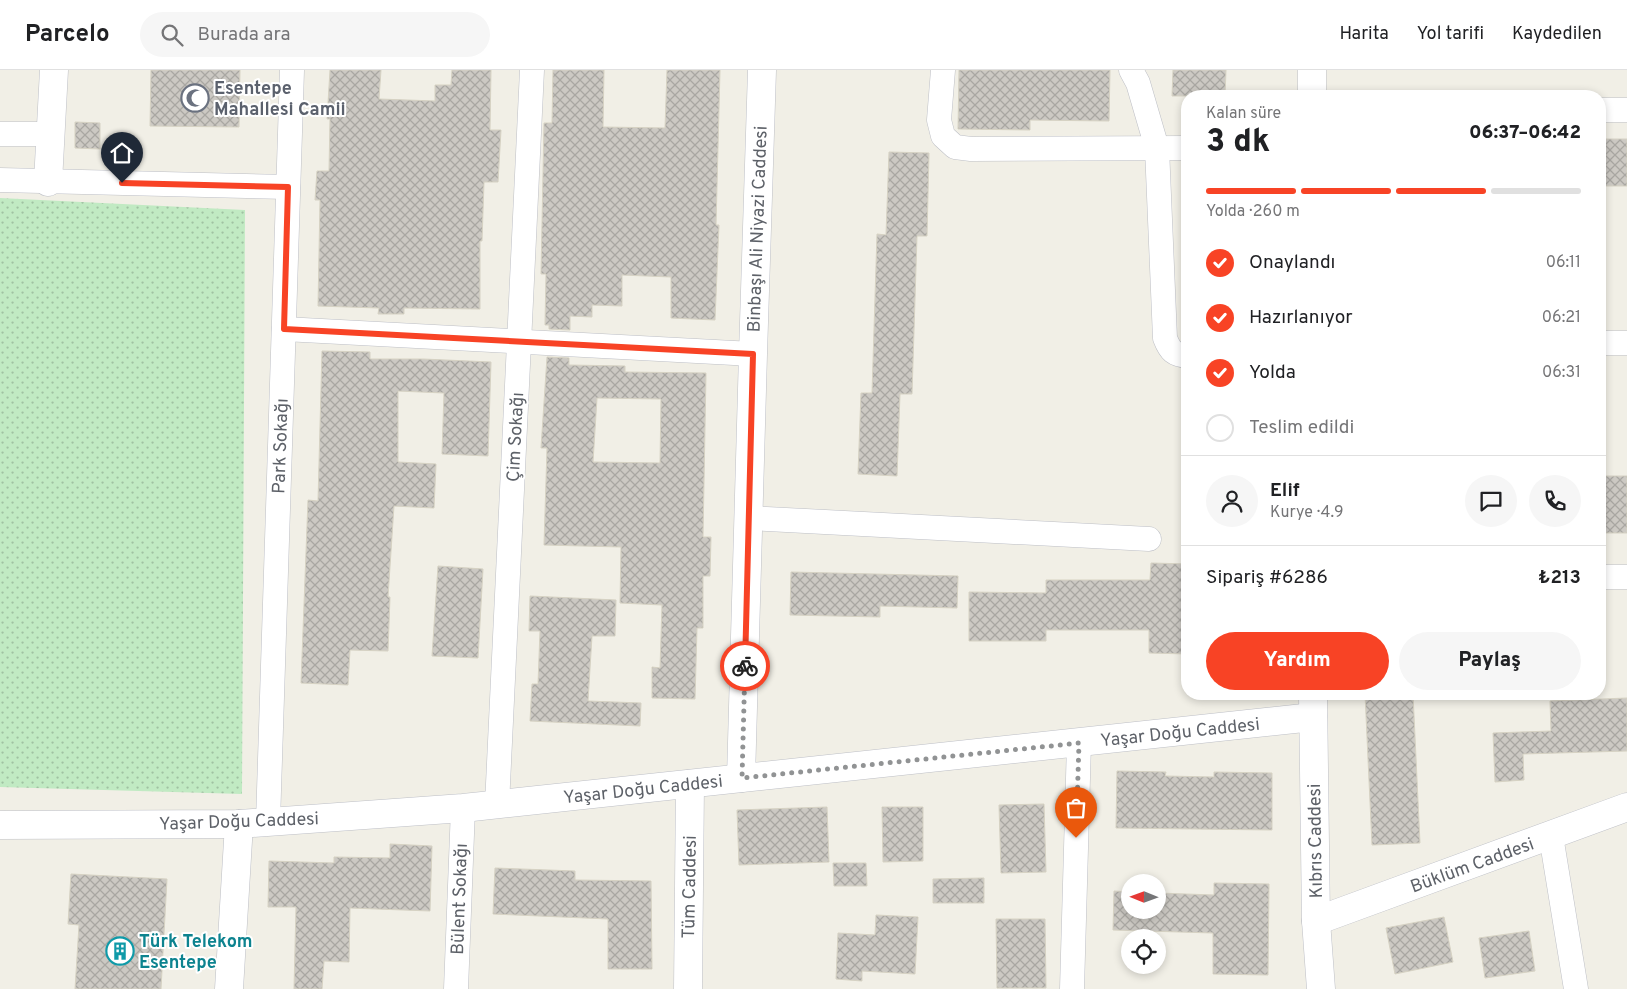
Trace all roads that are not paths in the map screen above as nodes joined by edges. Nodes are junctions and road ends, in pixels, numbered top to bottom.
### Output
1 (54, 70) edge
2 (292, 70) edge
3 (532, 70) edge
4 (762, 70) edge
5 (942, 70) edge
6 (1132, 70) edge
7 (1312, 70) edge
8 (1312, 90) edge
9 (1606, 110) edge
10 (1627, 110) edge
11 (0, 134) edge
12 (51, 134) junction
13 (1157, 148) junction
14 (1181, 148) edge
15 (0, 180) edge
16 (48, 182) junction
17 (288, 187) junction
18 (284, 329) junction
19 (519, 342) junction
20 (1606, 343) edge
21 (1627, 343) edge
22 (753, 354) junction
23 (1181, 356) edge
24 (749, 518) junction
25 (1149, 539) dead end
26 (1606, 577) edge
27 (1627, 577) edge
28 (1313, 705) edge
29 (1079, 743) junction
30 (742, 778) junction
31 (690, 784) junction
32 (497, 805) junction
33 (1627, 807) edge
34 (463, 808) junction
35 (268, 822) junction
36 (239, 824) junction
37 (0, 825) edge
38 (1551, 836) junction
39 (1316, 921) junction
40 (229, 989) edge
41 (456, 989) edge
42 (688, 989) edge
43 (1072, 989) edge
44 (1321, 989) edge
45 (1576, 989) edge

1 - 12 street
2 - 17 street, Park Sokağı
3 - 19 street, Çim Sokağı
4 - 22 street, Binbaşı Ali Niyazi Caddesi
5 - 13 street
6 - 13 street
7 - 8 street
9 - 10 street
11 - 12 street
12 - 16 street
13 - 14 street
13 - 23 street
15 - 16 street
16 - 17 street
17 - 18 street, Park Sokağı
18 - 19 street
18 - 35 street, Park Sokağı
19 - 22 street
19 - 32 street, Çim Sokağı
20 - 21 street
22 - 24 street, Binbaşı Ali Niyazi Caddesi
24 - 25 street
24 - 30 street, Binbaşı Ali Niyazi Caddesi
26 - 27 street
28 - 29 street, Yaşar Doğu Caddesi
28 - 39 street, Kıbrıs Caddesi
29 - 30 street, Yaşar Doğu Caddesi
29 - 43 street
30 - 31 street, Yaşar Doğu Caddesi
31 - 32 street, Yaşar Doğu Caddesi
31 - 42 street, Tüm Caddesi
32 - 34 street, Yaşar Doğu Caddesi
33 - 38 street, Büklüm Caddesi
34 - 35 street, Yaşar Doğu Caddesi
34 - 41 street, Bülent Sokağı
35 - 36 street, Yaşar Doğu Caddesi
36 - 37 street, Yaşar Doğu Caddesi
36 - 40 street
38 - 39 street, Büklüm Caddesi
38 - 45 street
39 - 44 street, Kıbrıs Caddesi

